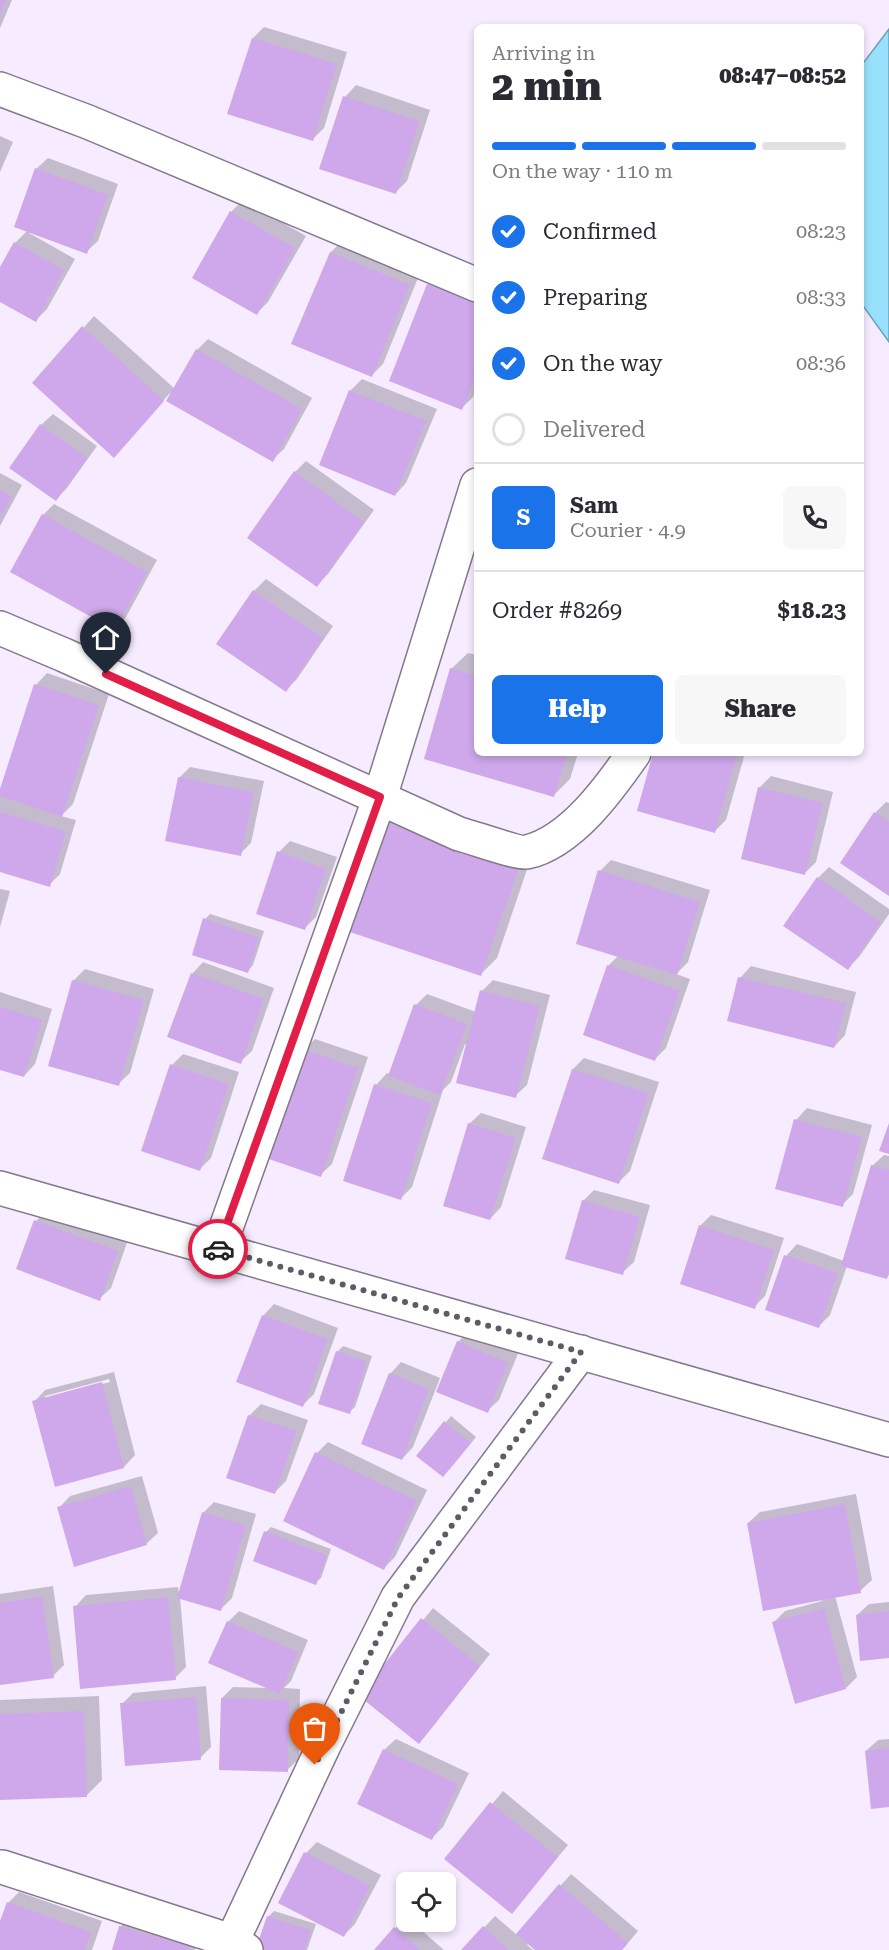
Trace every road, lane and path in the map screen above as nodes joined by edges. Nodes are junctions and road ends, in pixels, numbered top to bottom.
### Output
1 (0, 89) edge
2 (474, 284) edge
3 (474, 494) edge
4 (0, 628) edge
5 (632, 756) edge
6 (380, 797) junction
7 (0, 1188) edge
8 (218, 1250) junction
9 (581, 1352) junction
10 (889, 1440) edge
11 (2, 1867) dead end
12 (235, 1947) edge

1 - 2 main road
3 - 6 main road
4 - 6 main road
5 - 6 main road
6 - 8 main road
7 - 8 main road
8 - 9 main road
9 - 10 main road
9 - 12 main road
11 - 12 main road

